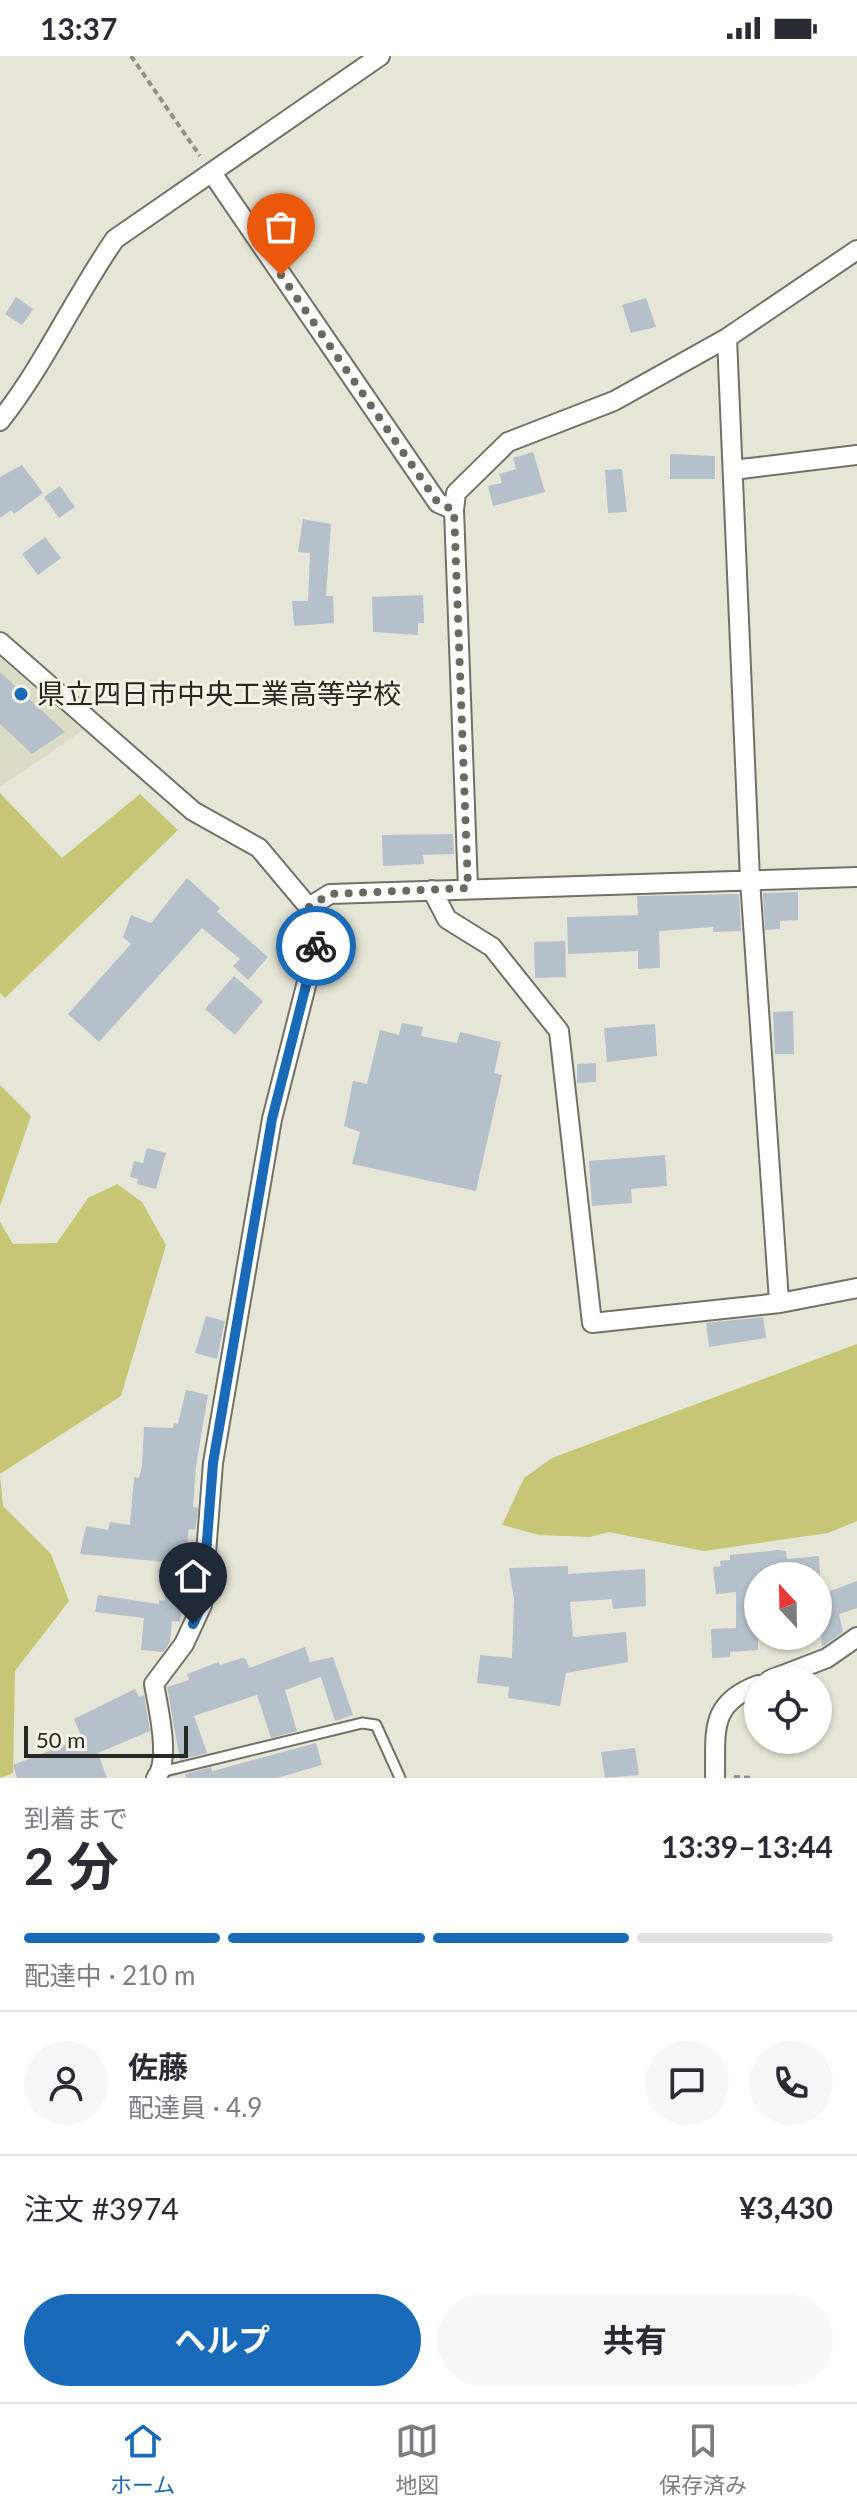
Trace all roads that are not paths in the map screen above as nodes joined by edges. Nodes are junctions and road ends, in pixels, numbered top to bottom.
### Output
1 (380, 56) edge
2 (212, 173) junction
3 (857, 250) edge
4 (727, 338) junction
5 (0, 421) edge
6 (857, 455) edge
7 (733, 470) junction
8 (454, 510) junction
9 (0, 642) edge
10 (857, 877) edge
11 (750, 880) junction
12 (468, 888) junction
13 (432, 890) junction
14 (309, 907) junction
15 (857, 1288) edge
16 (779, 1301) junction
17 (857, 1637) edge
18 (806, 1666) edge
19 (744, 1692) edge
20 (159, 1775) edge
21 (400, 1778) edge
22 (715, 1778) edge

1 - 2 street
2 - 5 street
2 - 8 street
3 - 4 street
4 - 7 street
4 - 8 street
6 - 7 street
7 - 11 street
8 - 12 street
9 - 14 street
10 - 11 street
11 - 12 street
11 - 16 street
12 - 13 street
13 - 14 street
13 - 16 street
14 - 20 street
15 - 16 street
17 - 18 street
19 - 22 street
20 - 21 lane

